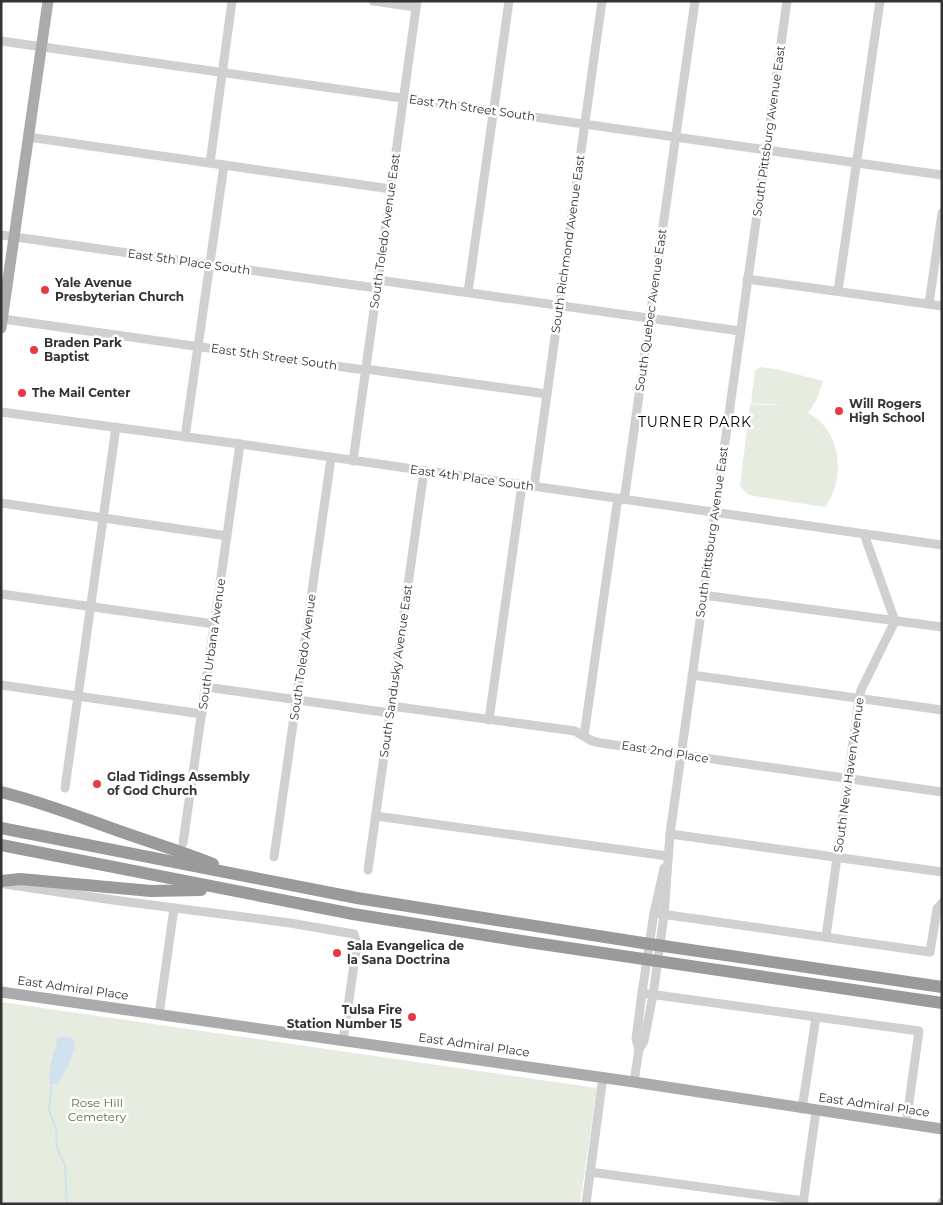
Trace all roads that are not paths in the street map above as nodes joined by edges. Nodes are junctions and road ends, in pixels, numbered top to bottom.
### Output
1 (48, 1) edge
2 (232, 1) edge
3 (373, 1) edge
4 (509, 1) edge
5 (602, 1) edge
6 (695, 1) edge
7 (787, 1) edge
8 (880, 1) edge
9 (416, 4) edge
10 (1, 41) edge
11 (41, 47) junction
12 (222, 72) junction
13 (404, 98) junction
14 (494, 111) junction
15 (584, 124) junction
16 (28, 137) junction
17 (675, 137) junction
18 (766, 150) junction
19 (210, 163) junction
20 (856, 163) junction
21 (224, 165) junction
22 (942, 175) edge
23 (391, 189) junction
24 (942, 213) edge
25 (1, 235) edge
26 (14, 237) junction
27 (209, 265) junction
28 (747, 278) junction
29 (377, 284) junction
30 (838, 291) junction
31 (468, 292) junction
32 (929, 304) junction
33 (559, 305) junction
34 (942, 306) edge
35 (650, 318) junction
36 (2, 323) edge
37 (740, 331) junction
38 (198, 346) junction
39 (366, 369) junction
40 (546, 394) junction
41 (1, 412) edge
42 (116, 427) junction
43 (185, 437) junction
44 (240, 444) junction
45 (331, 458) junction
46 (353, 461) junction
47 (424, 471) junction
48 (522, 485) junction
49 (534, 487) junction
50 (621, 499) junction
51 (1, 503) edge
52 (715, 512) junction
53 (103, 517) junction
54 (864, 534) junction
55 (227, 536) junction
56 (942, 545) edge
57 (1, 594) edge
58 (703, 595) junction
59 (90, 607) junction
60 (895, 621) junction
61 (214, 624) junction
62 (942, 627) edge
63 (692, 675) junction
64 (1, 685) edge
65 (206, 687) junction
66 (78, 695) junction
67 (859, 698) junction
68 (297, 700) junction
69 (391, 710) junction
70 (942, 710) edge
71 (202, 714) junction
72 (488, 720) junction
73 (584, 736) junction
74 (681, 754) junction
75 (849, 778) junction
76 (65, 788) dead end
77 (1, 792) edge
78 (942, 792) edge
79 (376, 816) junction
80 (1, 828) edge
81 (670, 834) junction
82 (183, 843) dead end
83 (1, 845) edge
84 (667, 856) junction
85 (274, 857) dead end
86 (838, 858) junction
87 (368, 870) dead end
88 (942, 872) edge
89 (241, 875) junction
90 (1, 882) edge
91 (226, 890) junction
92 (942, 903) edge
93 (174, 908) junction
94 (653, 918) junction
95 (664, 919) junction
96 (826, 937) junction
97 (942, 987) edge
98 (642, 988) junction
99 (654, 990) junction
100 (1, 992) edge
101 (942, 1003) edge
102 (159, 1014) junction
103 (816, 1017) junction
104 (343, 1041) junction
105 (639, 1050) junction
106 (603, 1077) junction
107 (634, 1082) junction
108 (802, 1109) junction
109 (816, 1111) junction
110 (906, 1124) junction
111 (942, 1129) edge
112 (590, 1172) junction
113 (804, 1203) edge
114 (586, 1204) edge

1 - 11 main road
2 - 12 street
3 - 9 street
4 - 14 street
5 - 15 street, South Richmond Avenue East
6 - 17 street, South Quebec Avenue East
7 - 18 street, South Pittsburg Avenue East
8 - 20 street
9 - 13 street, South Toledo Avenue East
10 - 11 street, East 7th Street South
11 - 12 street, East 7th Street South
11 - 16 main road
12 - 13 street, East 7th Street South
12 - 19 street
13 - 14 street, East 7th Street South
13 - 23 street, South Toledo Avenue East
14 - 15 street, East 7th Street South
14 - 31 street
15 - 17 street, East 7th Street South
15 - 33 street, South Richmond Avenue East
16 - 19 street
16 - 26 main road
17 - 18 street, East 7th Street South
17 - 35 street, South Quebec Avenue East
18 - 20 street, East 7th Street South
18 - 28 street, South Pittsburg Avenue East
19 - 21 street
20 - 22 street, East 7th Street South
20 - 30 street
21 - 23 street
21 - 27 street
23 - 29 street, South Toledo Avenue East
24 - 32 street
25 - 26 street, East 5th Place South
26 - 27 street, East 5th Place South
26 - 36 main road
27 - 29 street, East 5th Place South
27 - 38 street
28 - 30 street
28 - 37 street, South Pittsburg Avenue East
29 - 31 street, East 5th Place South
29 - 39 street, South Toledo Avenue East
30 - 32 street
31 - 33 street, East 5th Place South
32 - 34 street
33 - 35 street, East 5th Place South
33 - 40 street, South Richmond Avenue East
35 - 37 street, East 5th Place South
35 - 50 street, South Quebec Avenue East
36 - 38 street, East 5th Street South
37 - 52 street, South Pittsburg Avenue East
38 - 39 street, East 5th Street South
38 - 43 street
39 - 40 street, East 5th Street South
39 - 46 street, South Toledo Avenue East
40 - 49 street, South Richmond Avenue East
41 - 42 street, East 4th Place South
42 - 43 street, East 4th Place South
42 - 53 street
43 - 44 street, East 4th Place South
44 - 45 street, East 4th Place South
44 - 55 street, South Urbana Avenue
45 - 46 street, East 4th Place South
45 - 68 street, South Toledo Avenue
46 - 47 street, East 4th Place South
47 - 48 street, East 4th Place South
47 - 69 street, South Sandusky Avenue East
48 - 49 street, East 4th Place South
48 - 72 street
49 - 50 street, East 4th Place South
50 - 52 street, East 4th Place South
50 - 73 street, South Quebec Avenue East
51 - 53 street
52 - 54 street, East 4th Place South
52 - 58 street, South Pittsburg Avenue East
53 - 55 street
53 - 59 street
54 - 56 street, East 4th Place South
54 - 60 street
55 - 61 street, South Urbana Avenue
57 - 59 street
58 - 60 street
58 - 63 street, South Pittsburg Avenue East
59 - 61 street
59 - 66 street
60 - 62 street
60 - 67 street, South New Haven Avenue
61 - 65 street, South Urbana Avenue
63 - 67 street
63 - 74 street, South Pittsburg Avenue East
64 - 66 street
65 - 68 street, East 2nd Place
65 - 71 street, South Urbana Avenue
66 - 71 street
66 - 76 street
67 - 70 street
67 - 75 street, South New Haven Avenue
68 - 69 street, East 2nd Place
68 - 85 street, South Toledo Avenue
69 - 72 street, East 2nd Place
69 - 79 street, South Sandusky Avenue East
71 - 82 street, South Urbana Avenue
72 - 73 street, East 2nd Place
73 - 74 street, East 2nd Place
74 - 75 street, East 2nd Place
74 - 81 street, South Pittsburg Avenue East
75 - 78 street, East 2nd Place
75 - 86 street, South New Haven Avenue
77 - 89 highway
79 - 84 street
79 - 87 street, South Sandusky Avenue East
80 - 89 highway
81 - 84 street, South Pittsburg Avenue East
81 - 86 street
83 - 91 highway
84 - 94 street, South Pittsburg Avenue East
84 - 95 street, South Pittsburg Avenue East
86 - 88 street
86 - 96 street, South New Haven Avenue
89 - 97 highway
90 - 91 highway
90 - 93 street
91 - 101 highway
92 - 96 street
93 - 102 street
93 - 104 street
94 - 95 street
94 - 98 street, South Pittsburg Avenue East
95 - 96 street
95 - 99 street, South Pittsburg Avenue East
98 - 99 street
98 - 105 street, South Pittsburg Avenue East
99 - 103 street
99 - 105 street, South Pittsburg Avenue East
100 - 102 main road, East Admiral Place
102 - 104 main road, East Admiral Place
103 - 108 street
103 - 110 street
104 - 106 main road, East Admiral Place
105 - 107 street, South Pittsburg Avenue East
106 - 107 main road, East Admiral Place
106 - 112 street
107 - 108 main road, East Admiral Place
108 - 109 main road, East Admiral Place
109 - 110 main road, East Admiral Place
109 - 113 street
110 - 111 main road, East Admiral Place
112 - 113 street
112 - 114 street

